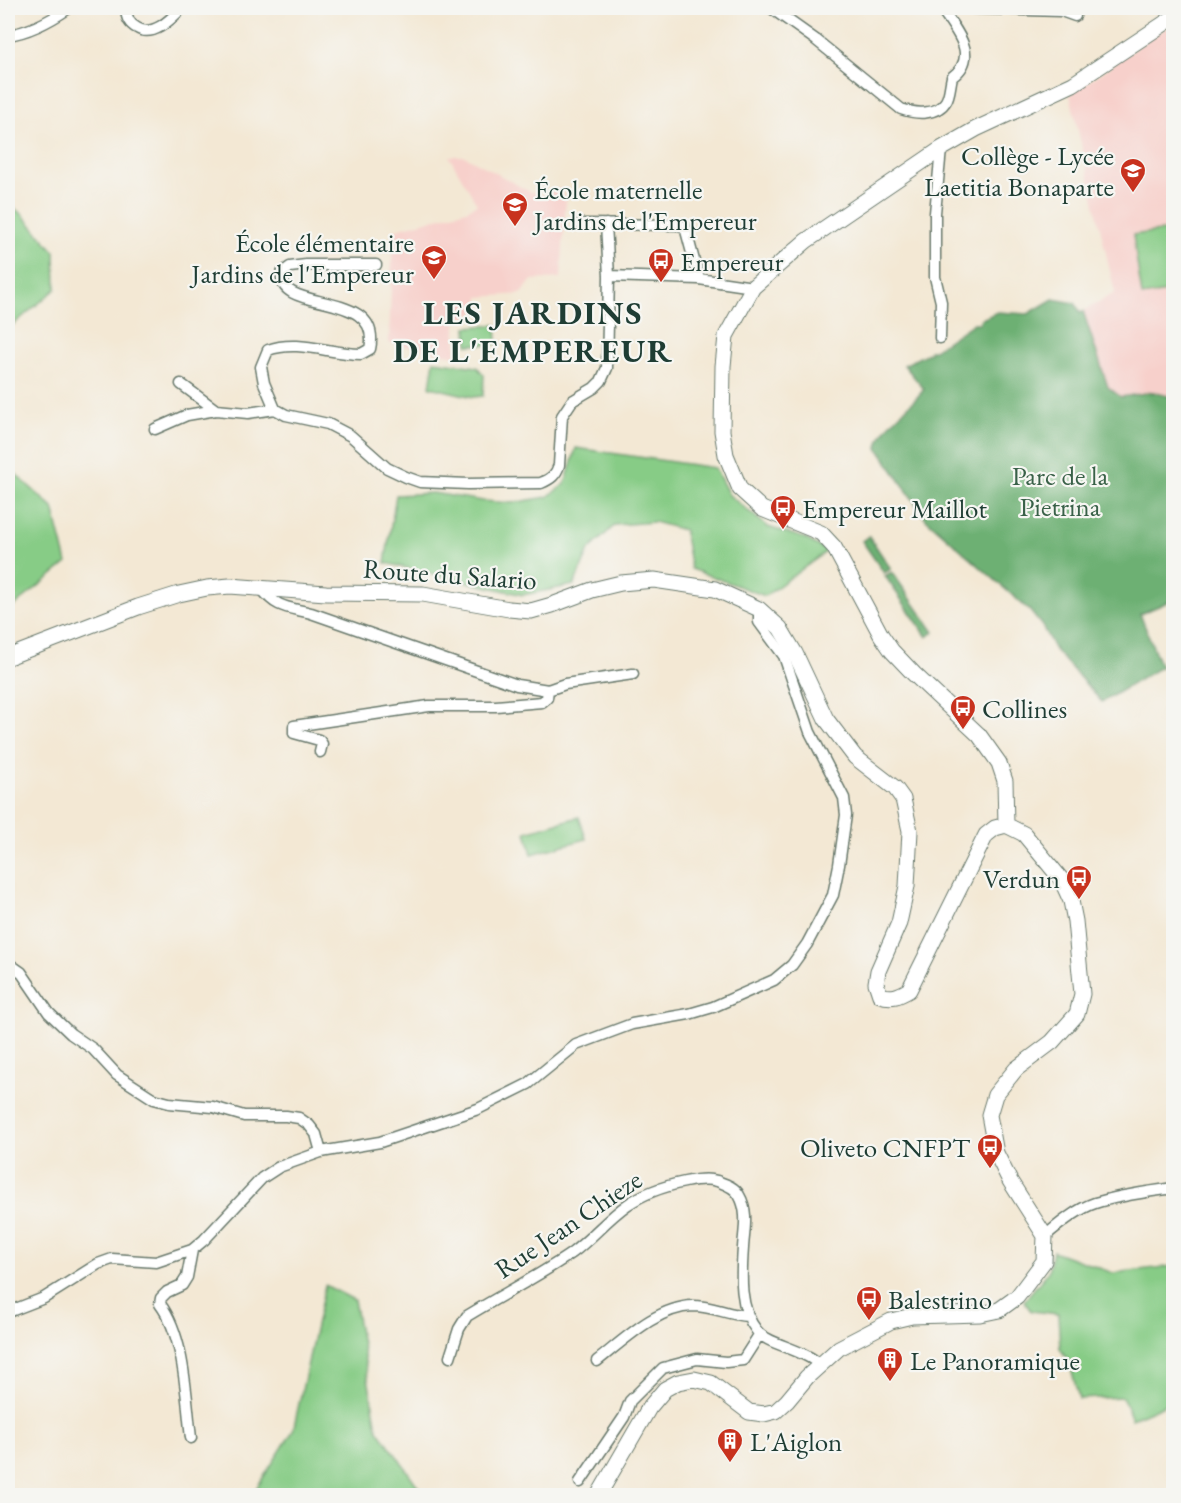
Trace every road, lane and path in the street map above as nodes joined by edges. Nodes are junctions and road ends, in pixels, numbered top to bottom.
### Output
1 (69, 8) edge
2 (126, 8) edge
3 (182, 8) edge
4 (771, 8) edge
5 (941, 8) edge
6 (952, 8) edge
7 (1075, 15) dead end
8 (1173, 17) edge
9 (8, 35) edge
10 (941, 149) junction
11 (580, 224) dead end
12 (606, 224) junction
13 (376, 265) dead end
14 (609, 276) junction
15 (699, 279) junction
16 (753, 287) junction
17 (940, 338) dead end
18 (182, 384) dead end
19 (275, 409) junction
20 (216, 410) junction
21 (155, 429) dead end
22 (262, 589) junction
23 (759, 609) junction
24 (8, 657) edge
25 (633, 674) dead end
26 (548, 690) junction
27 (320, 752) dead end
28 (1006, 825) junction
29 (8, 963) edge
30 (321, 1152) junction
31 (1173, 1188) edge
32 (1045, 1236) junction
33 (192, 1251) junction
34 (8, 1312) edge
35 (747, 1316) junction
36 (759, 1335) junction
37 (450, 1356) dead end
38 (597, 1361) dead end
39 (820, 1365) junction
40 (191, 1438) dead end
41 (580, 1482) dead end
42 (598, 1496) edge

1 - 9 street
2 - 3 street
4 - 5 street
6 - 7 street
8 - 10 main road
10 - 16 main road
10 - 17 street
11 - 12 street
12 - 14 street
12 - 15 street
13 - 19 street
14 - 15 street
14 - 19 street
15 - 16 street
16 - 28 main road
18 - 20 street
19 - 20 street
20 - 21 street
22 - 23 main road, Route du Salario
22 - 24 main road, Route du Salario
22 - 26 street
23 - 28 main road, Route du Salario
23 - 30 street
25 - 26 street
26 - 27 street
28 - 32 main road
29 - 30 street
30 - 33 street
31 - 32 street
32 - 39 main road
33 - 34 street
33 - 40 street
35 - 36 street, Rue Jean Chieze
35 - 37 street, Rue Jean Chieze
35 - 38 street
36 - 39 street
36 - 41 street
39 - 42 main road

